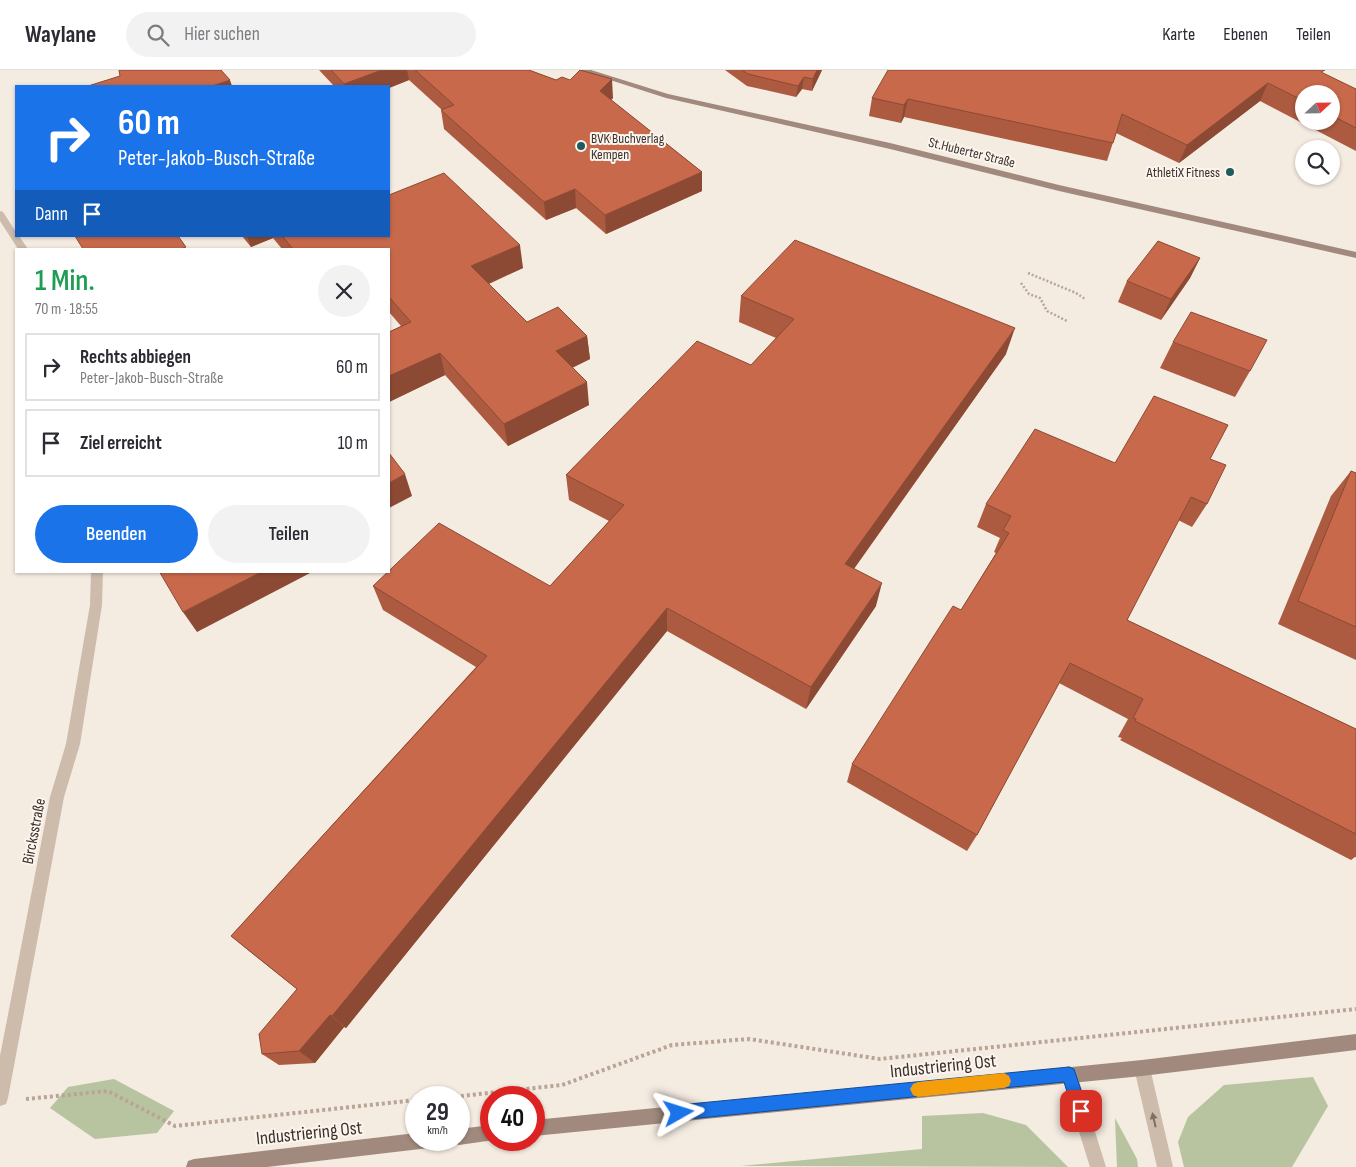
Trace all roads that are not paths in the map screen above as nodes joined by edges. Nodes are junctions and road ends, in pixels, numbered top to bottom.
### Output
1 (583, 70) edge
2 (0, 214) edge
3 (15, 236) edge
4 (16, 237) edge
5 (23, 248) edge
6 (1356, 255) edge
7 (97, 573) edge
8 (1356, 1042) edge
9 (1142, 1068) junction
10 (1069, 1074) junction
11 (0, 1098) edge
12 (545, 1127) edge
13 (405, 1143) edge
14 (194, 1167) edge
15 (1098, 1167) edge
16 (1165, 1167) edge

1 - 6 street, St.Huberter Straße
2 - 3 street
4 - 5 street
7 - 11 street, Bircksstraße
8 - 9 street, Industriering Ost
9 - 10 street, Industriering Ost
16 -> 9 street
10 - 12 street, Industriering Ost
10 - 15 street
13 - 14 street, Industriering Ost

